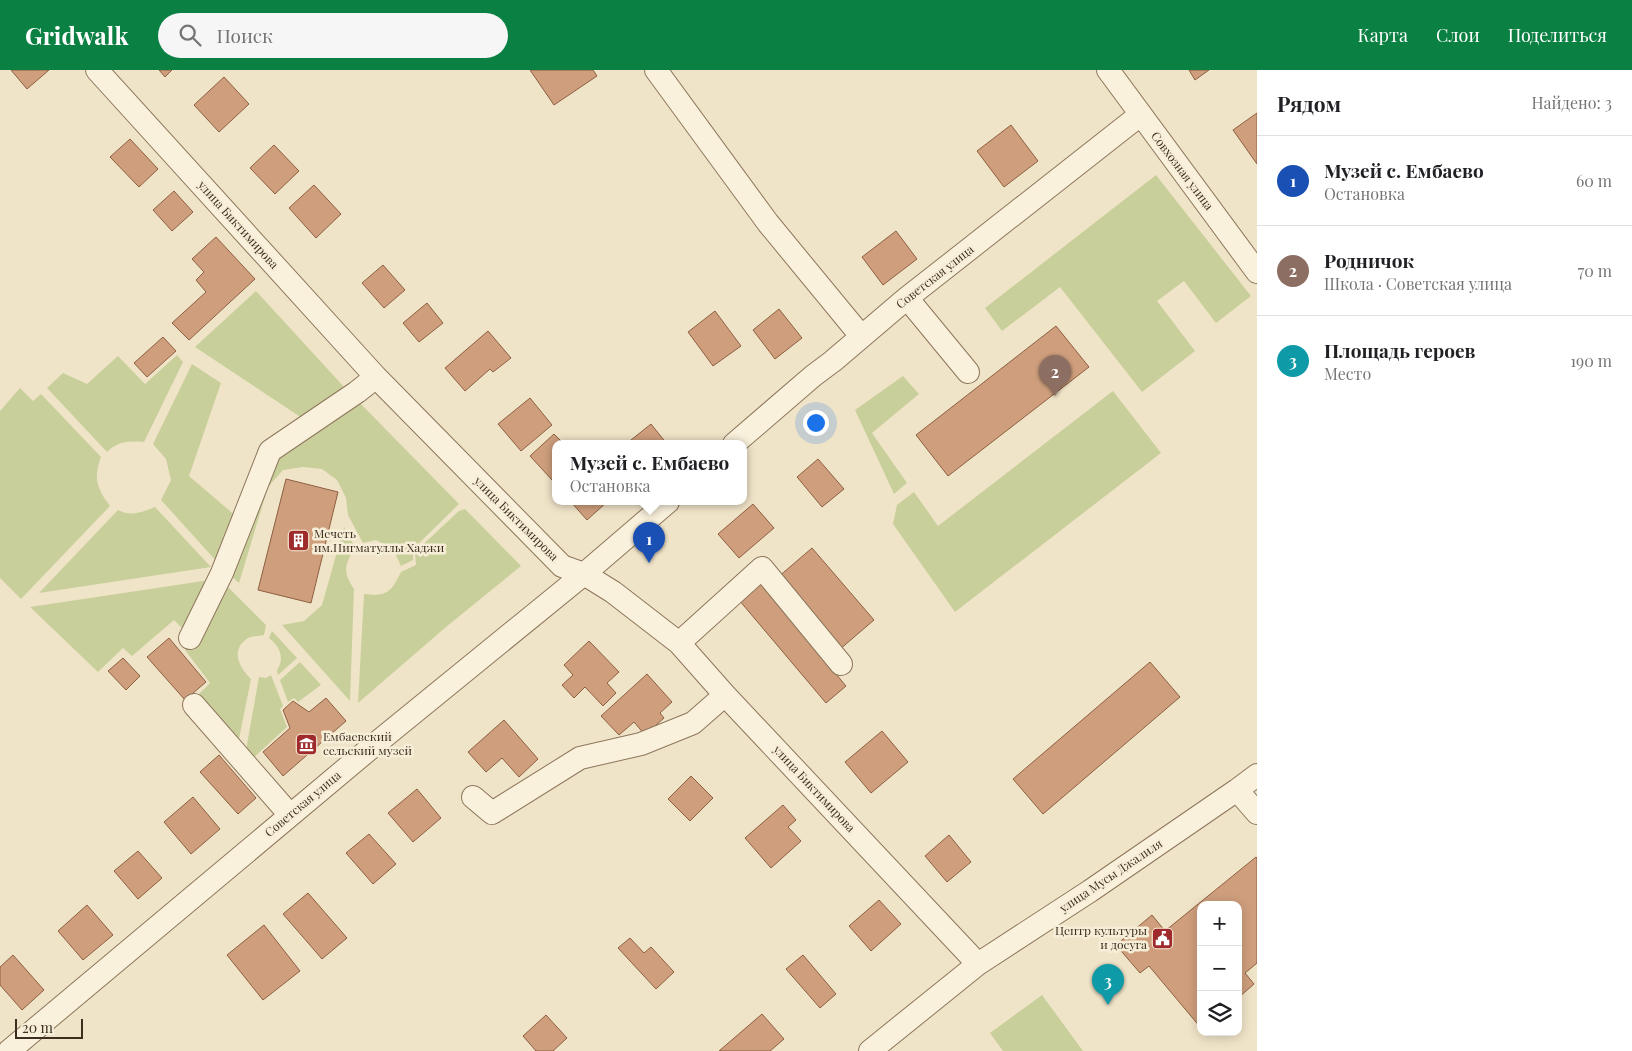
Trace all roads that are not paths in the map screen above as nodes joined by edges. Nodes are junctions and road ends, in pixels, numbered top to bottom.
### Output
1 (97, 70) edge
2 (656, 70) edge
3 (1108, 70) edge
4 (1140, 115) junction
5 (1257, 272) edge
6 (907, 298) junction
7 (861, 336) junction
8 (968, 372) dead end
9 (376, 377) junction
10 (739, 440) edge
11 (664, 505) edge
12 (584, 574) junction
13 (190, 638) dead end
14 (679, 643) junction
15 (841, 664) dead end
16 (725, 695) junction
17 (194, 705) dead end
18 (1257, 775) edge
19 (1237, 790) junction
20 (473, 797) dead end
21 (1257, 813) edge
22 (290, 815) junction
23 (978, 964) junction
24 (10, 1051) edge
25 (870, 1051) edge

1 - 9 street, улица Биктимирова
2 - 7 street
3 - 4 street, Совхозная улица
4 - 5 street, Совхозная улица
4 - 6 street, Советская улица
6 - 7 street, Советская улица
6 - 8 street
7 - 10 street, Советская улица
9 - 12 street, улица Биктимирова
9 - 13 street
11 - 12 street, Советская улица
12 - 14 street, улица Биктимирова
12 - 22 street, Советская улица
14 - 15 street
14 - 16 street, улица Биктимирова
16 - 20 street
16 - 23 street, улица Биктимирова
17 - 22 street
18 - 19 street, улица Мусы Джалиля
19 - 21 street
19 - 23 street, улица Мусы Джалиля
22 - 24 street, Советская улица
23 - 25 street, улица Мусы Джалиля

